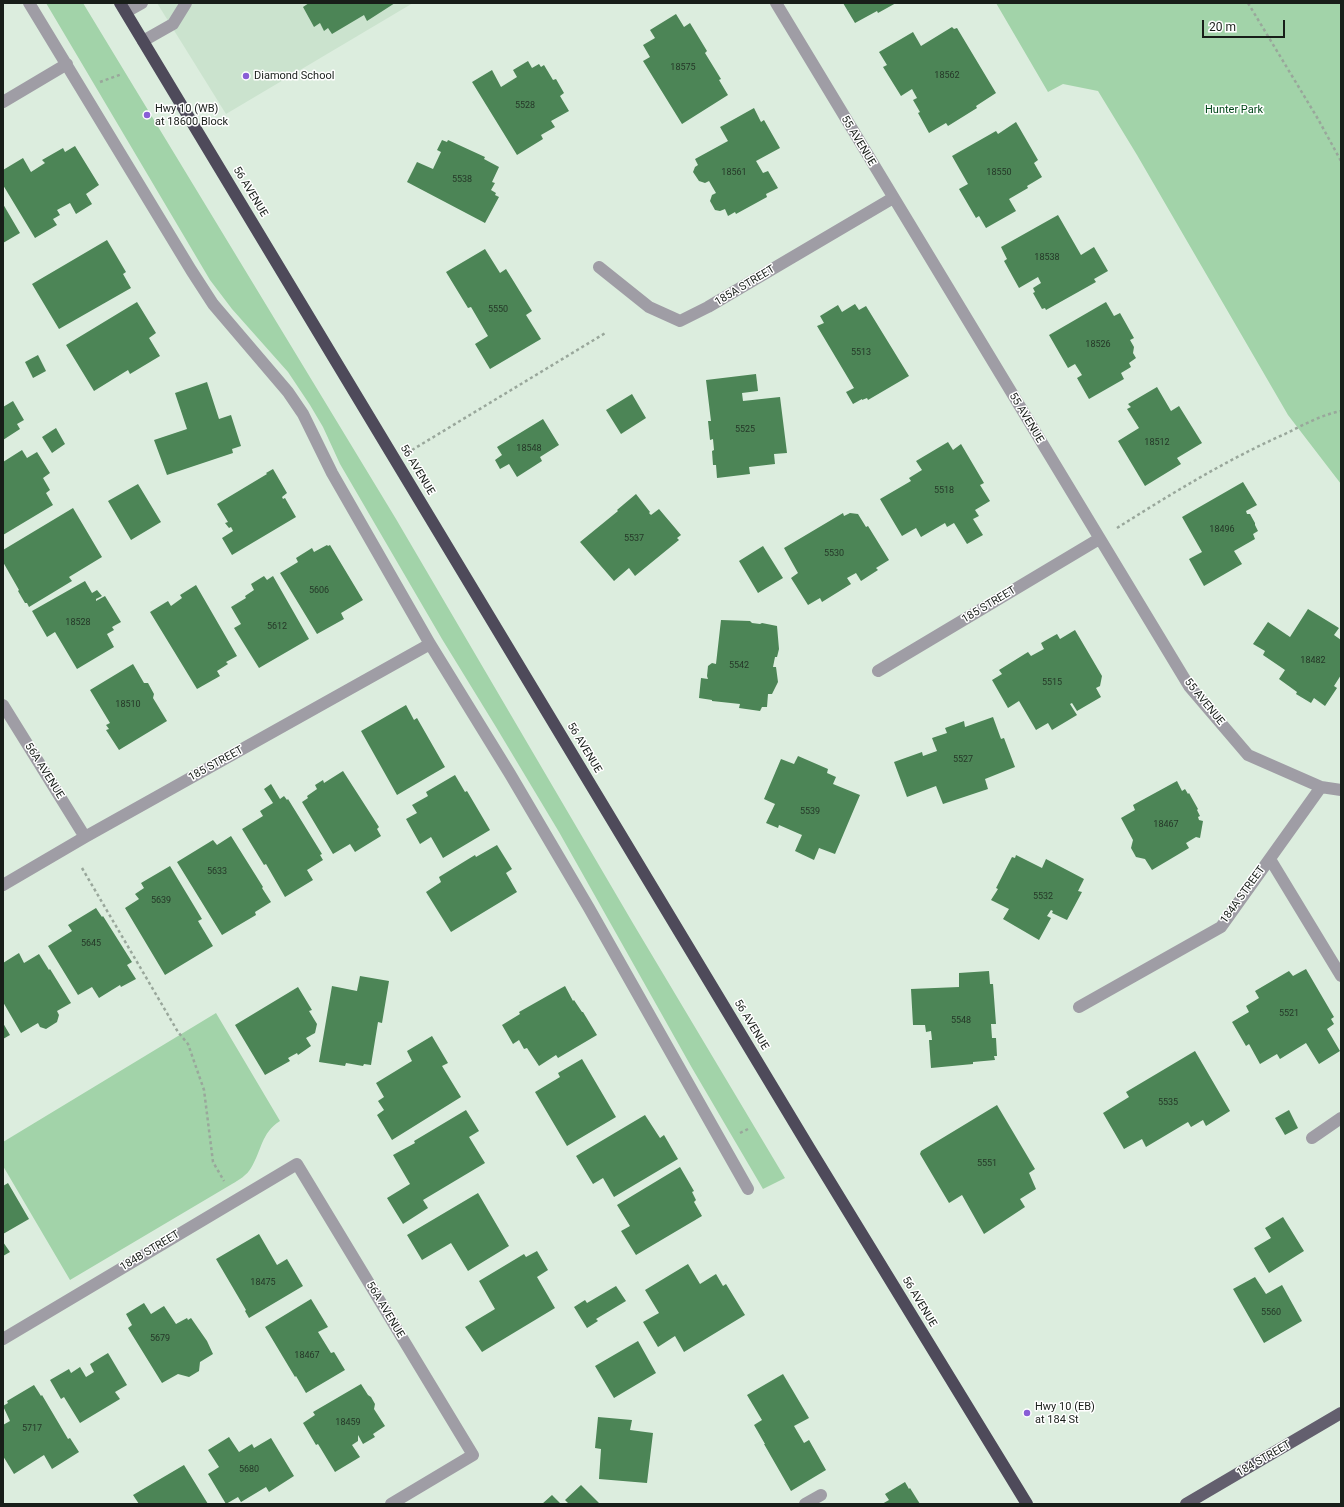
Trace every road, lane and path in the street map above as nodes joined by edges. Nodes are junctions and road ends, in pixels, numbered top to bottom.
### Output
1 (29, 3) edge
2 (142, 3) edge
3 (186, 3) edge
4 (776, 3) edge
5 (1248, 3) edge
6 (123, 8) edge
7 (144, 41) junction
8 (67, 64) junction
9 (122, 74) dead end
10 (95, 84) dead end
11 (3, 102) edge
12 (1341, 161) edge
13 (893, 198) junction
14 (599, 267) dead end
15 (607, 332) dead end
16 (1341, 410) edge
17 (396, 459) junction
18 (1113, 530) dead end
19 (1099, 539) junction
20 (430, 644) junction
21 (878, 671) dead end
22 (3, 705) edge
23 (1321, 787) junction
24 (1341, 790) edge
25 (85, 837) junction
26 (1270, 859) junction
27 (82, 868) dead end
28 (3, 885) edge
29 (1341, 976) edge
30 (1079, 1007) dead end
31 (1341, 1118) edge
32 (1312, 1138) dead end
33 (297, 1164) joint
34 (224, 1181) dead end
35 (748, 1189) dead end
36 (3, 1338) edge
37 (1341, 1413) edge
38 (821, 1495) dead end
39 (391, 1504) edge
40 (805, 1504) edge
41 (1027, 1504) edge
42 (1186, 1504) edge

1 - 8 street
2 - 6 street
3 - 7 street
4 - 13 street, 55 AVENUE
5 - 12 path
6 - 7 highway, 56 AVENUE
7 - 17 highway, 56 AVENUE
8 - 11 street
8 - 20 street
9 - 10 path
13 - 14 street, 185A STREET
13 - 19 street, 55 AVENUE
15 - 17 path
16 - 18 path
17 - 41 highway, 56 AVENUE
19 - 21 street, 185 STREET
19 - 23 street, 55 AVENUE
20 - 25 street, 185 STREET
20 - 35 street
22 - 25 street, 56A AVENUE
23 - 24 street
23 - 26 street, 184A STREET
25 - 28 street, 185 STREET
26 - 29 street
26 - 30 street, 184A STREET
27 - 34 path
31 - 32 street
33 - 36 street, 184B STREET
33 - 39 street, 56A AVENUE
37 - 42 main road, 184 STREET
38 - 40 street

